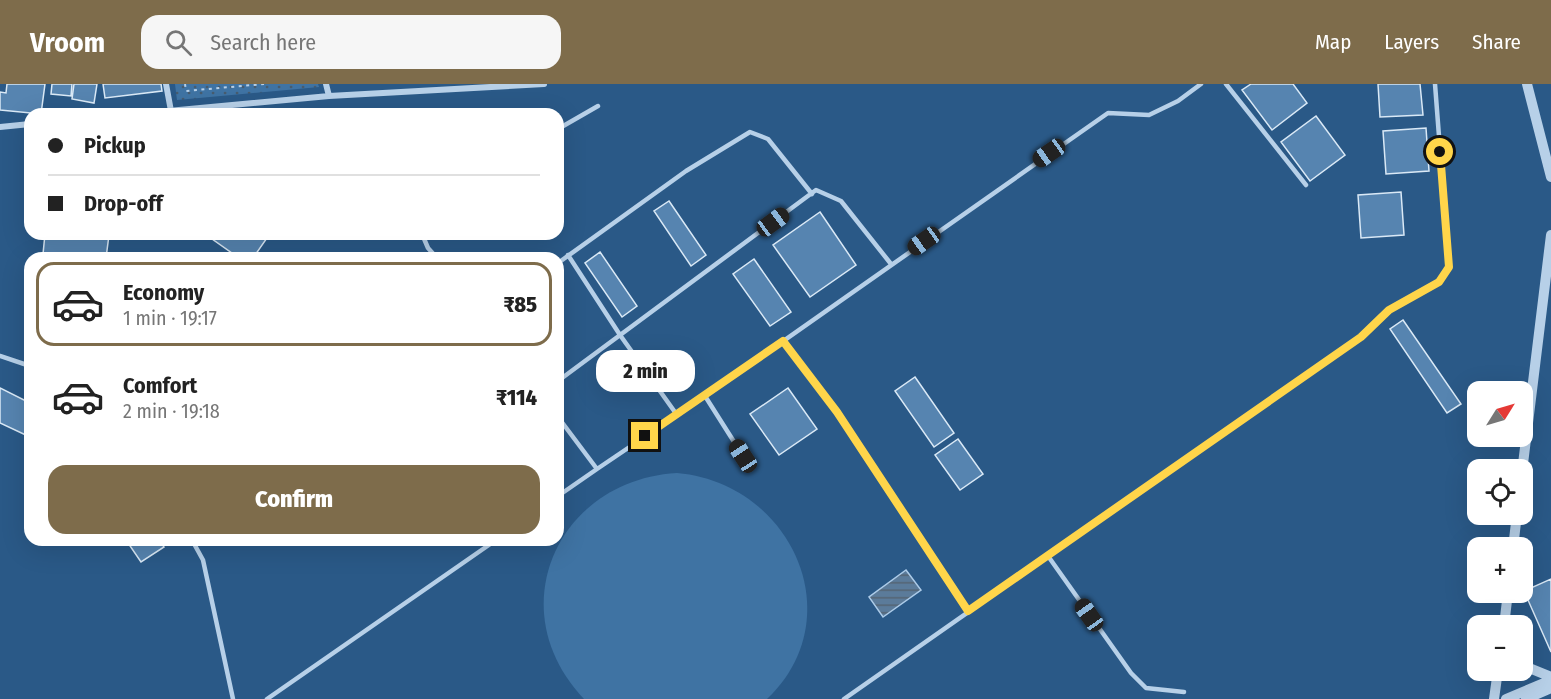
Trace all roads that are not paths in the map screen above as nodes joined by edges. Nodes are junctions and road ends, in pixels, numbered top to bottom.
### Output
1 (166, 84) edge
2 (326, 84) edge
3 (544, 84) edge
4 (1201, 84) edge
5 (1226, 84) edge
6 (1435, 84) edge
7 (1527, 84) edge
8 (329, 96) junction
9 (598, 106) dead end
10 (170, 108) edge
11 (203, 108) edge
12 (24, 125) edge
13 (564, 126) edge
14 (0, 127) edge
15 (1551, 177) edge
16 (1306, 185) dead end
17 (812, 194) junction
18 (1551, 235) edge
19 (568, 255) junction
20 (564, 258) edge
21 (891, 264) junction
22 (620, 335) junction
23 (783, 341) junction
24 (0, 356) edge
25 (24, 364) edge
26 (564, 377) edge
27 (705, 396) junction
28 (677, 415) junction
29 (564, 425) edge
30 (743, 456) dead end
31 (1524, 459) edge
32 (597, 469) junction
33 (564, 492) edge
34 (196, 546) edge
35 (487, 546) edge
36 (1048, 556) junction
37 (968, 611) junction
38 (1533, 670) edge
39 (1551, 678) edge
40 (1496, 681) edge
41 (1551, 688) edge
42 (1184, 692) dead end
43 (233, 699) edge
44 (267, 699) edge
45 (844, 699) edge
46 (1494, 699) edge
47 (1506, 699) edge
48 (1526, 699) edge

1 - 10 street
2 - 8 street
3 - 8 street
4 - 21 lane
5 - 16 lane
6 - 36 lane
7 - 15 street
8 - 11 street
9 - 13 lane
12 - 14 street
17 - 19 lane
17 - 21 lane
17 - 22 lane
18 - 31 street
19 - 20 lane
19 - 22 lane
21 - 23 lane
22 - 26 lane
22 - 28 lane
23 - 27 lane
23 - 37 lane
24 - 25 lane
27 - 28 lane
27 - 30 lane
28 - 32 lane
29 - 32 lane
32 - 33 lane
34 - 43 lane
35 - 44 lane
36 - 37 lane
36 - 42 lane
37 - 45 lane
38 - 39 street
39 - 47 street
40 - 46 street
41 - 48 street

